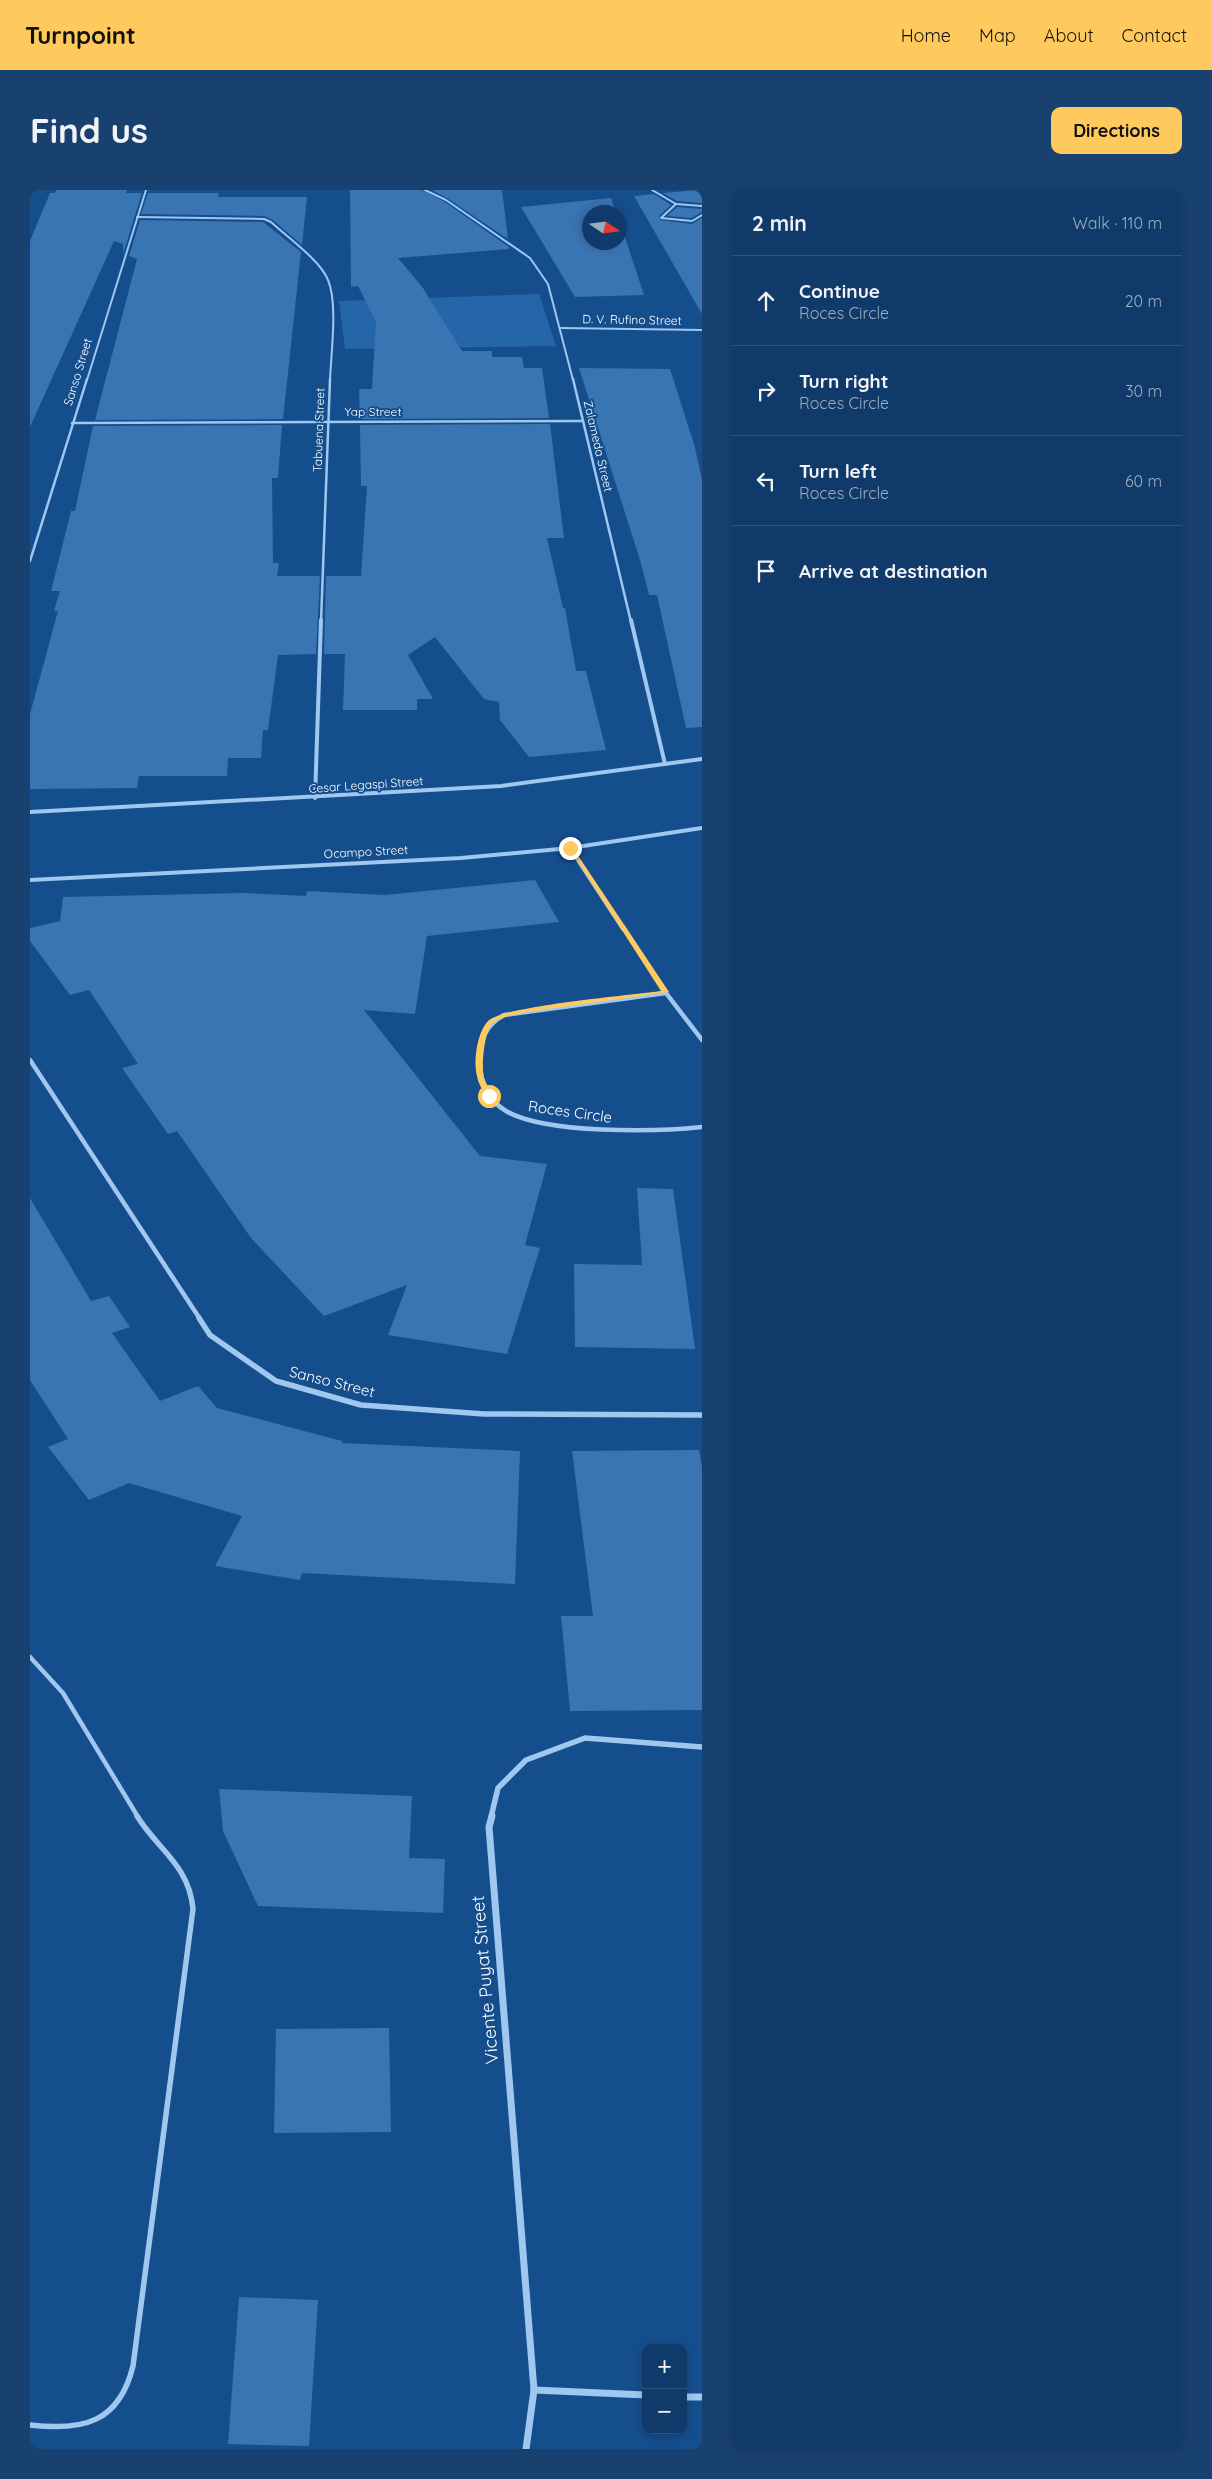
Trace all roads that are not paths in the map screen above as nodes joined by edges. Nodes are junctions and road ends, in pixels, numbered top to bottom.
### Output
1 (32, 190) edge
2 (146, 190) edge
3 (425, 190) edge
4 (652, 190) edge
5 (30, 194) edge
6 (676, 204) junction
7 (702, 206) edge
8 (702, 215) edge
9 (137, 217) junction
10 (561, 328) junction
11 (702, 330) edge
12 (328, 421) junction
13 (583, 421) junction
14 (72, 424) junction
15 (30, 561) edge
16 (702, 759) edge
17 (665, 764) junction
18 (315, 798) junction
19 (30, 812) edge
20 (702, 828) edge
21 (570, 848) junction
22 (30, 880) edge
23 (666, 992) junction
24 (702, 1040) edge
25 (30, 1060) edge
26 (702, 1127) edge
27 (702, 1415) edge
28 (30, 1657) edge
29 (702, 1747) edge
30 (534, 2390) junction
31 (642, 2395) edge
32 (687, 2397) edge
33 (702, 2397) edge
34 (30, 2425) edge
35 (526, 2449) edge

1 - 5 street
2 - 9 street, Sanso Street
3 - 10 street, Zalameda Street
4 - 6 street
6 - 7 street
6 - 8 street
9 - 12 street, Tabuena Street
9 - 14 street, Sanso Street
10 - 11 street, D. V. Rufino Street
10 - 13 street, Zalameda Street
12 - 13 street, Yap Street
12 - 14 street, Yap Street
12 - 18 street, Tabuena Street
13 - 17 street, Zalameda Street
14 - 15 street, Sanso Street
16 - 17 street, Cesar Legaspi Street
17 - 18 street, Cesar Legaspi Street
18 - 19 street, Cesar Legaspi Street
20 - 21 street, Ocampo Street
21 - 22 street, Ocampo Street
21 - 23 street
23 - 24 street
23 - 26 street, Roces Circle
25 - 27 street, Sanso Street
28 - 34 lane
29 - 30 street, Vicente Puyat Street
30 - 31 street
30 - 35 street, Vicente Puyat Street
32 - 33 street

